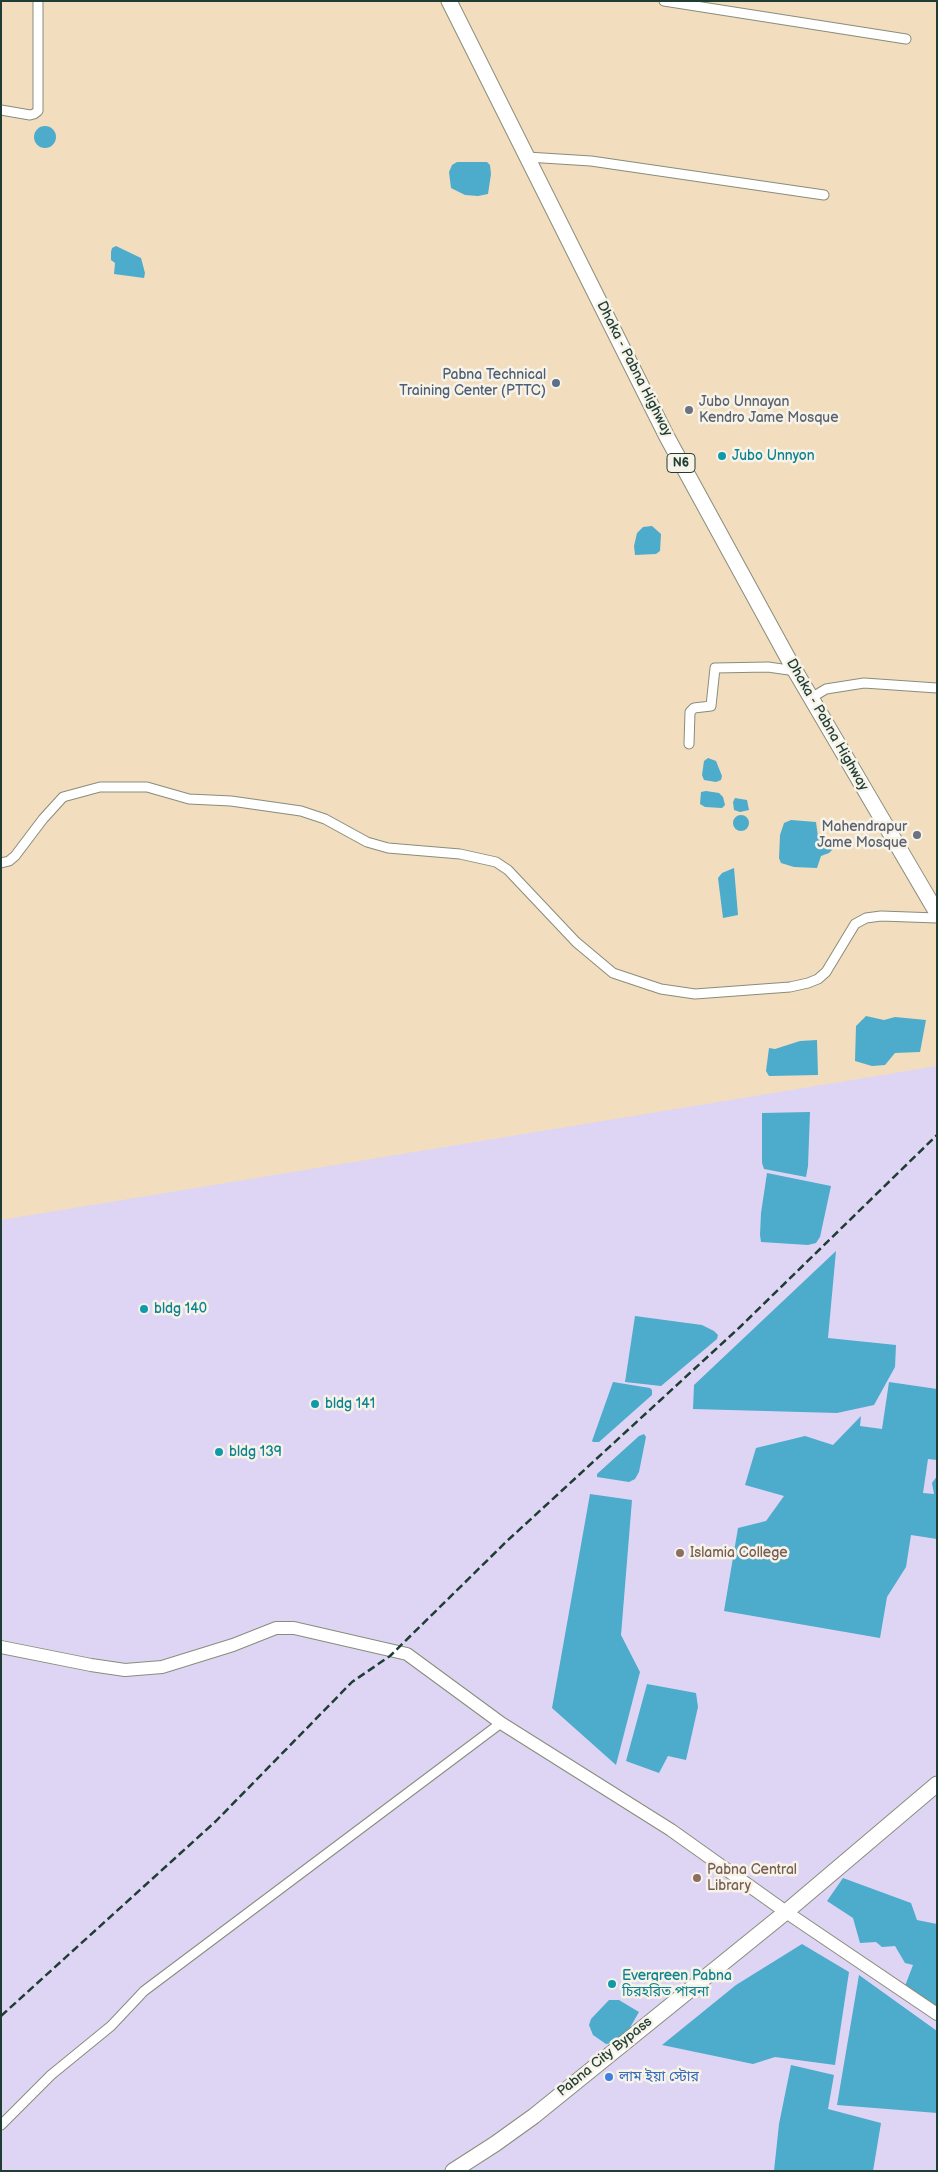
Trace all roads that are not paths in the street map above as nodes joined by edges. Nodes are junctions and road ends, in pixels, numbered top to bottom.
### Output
1 (38, 1) edge
2 (449, 1) edge
3 (664, 1) edge
4 (906, 39) dead end
5 (1, 110) edge
6 (527, 157) junction
7 (824, 195) dead end
8 (796, 671) junction
9 (937, 688) edge
10 (811, 698) junction
11 (689, 744) dead end
12 (1, 863) edge
13 (937, 912) edge
14 (937, 918) edge
15 (1, 1646) edge
16 (501, 1723) junction
17 (937, 1784) edge
18 (786, 1912) junction
19 (937, 2014) edge
20 (1, 2126) edge
21 (453, 2171) edge

1 - 5 street
2 - 6 highway, Dhaka - Pabna Highway / N6
3 - 4 street
6 - 7 street
6 - 8 highway, Dhaka - Pabna Highway / N6
8 - 10 highway, Dhaka - Pabna Highway / N6
8 - 11 street
9 - 10 street
10 - 13 highway, Dhaka - Pabna Highway / N6
12 - 14 street
15 - 16 main road
16 - 18 main road
16 - 20 street
17 - 18 highway, Pabna City Bypass
18 - 19 main road
18 - 21 highway, Pabna City Bypass

